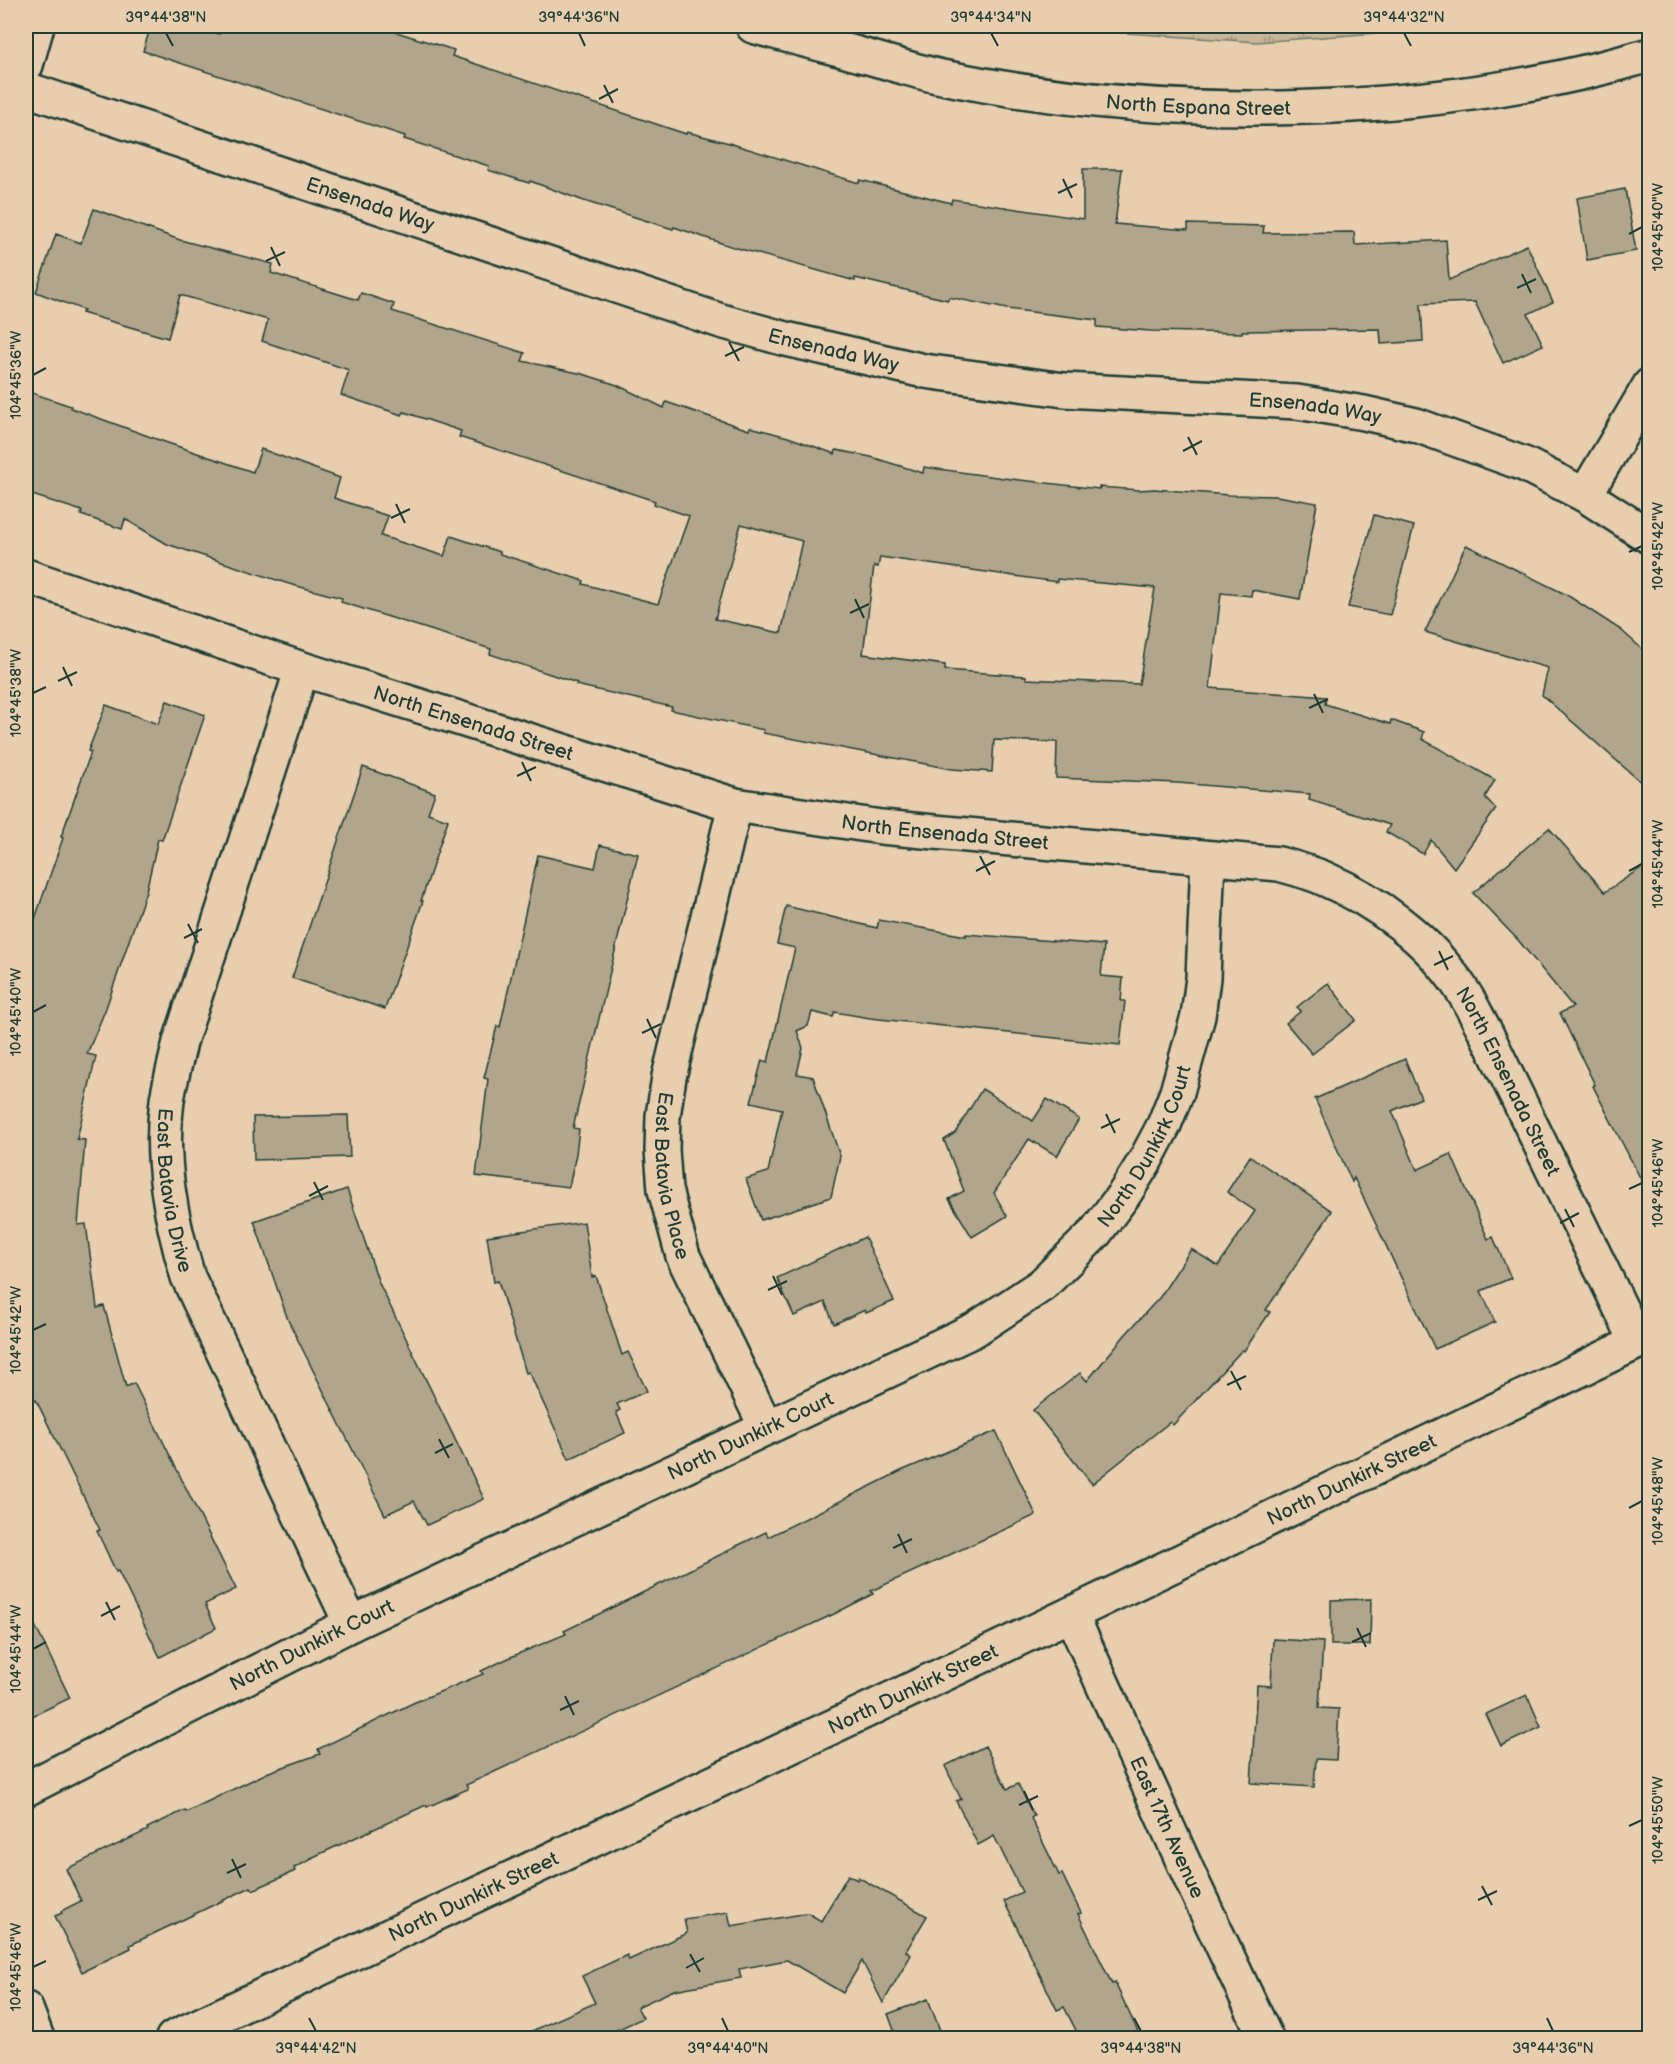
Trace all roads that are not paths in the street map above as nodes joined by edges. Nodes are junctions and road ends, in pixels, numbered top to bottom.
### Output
1 (37, 26) edge
2 (753, 26) edge
3 (1650, 55) edge
4 (26, 64) edge
5 (26, 89) edge
6 (1650, 385) edge
7 (1585, 495) junction
8 (1650, 537) edge
9 (26, 576) edge
10 (302, 669) junction
11 (735, 805) junction
12 (1208, 858) junction
13 (1643, 1339) edge
14 (766, 1427) junction
15 (1071, 1614) junction
16 (351, 1624) junction
17 (26, 1789) edge
18 (26, 2009) edge
19 (37, 2038) edge
20 (173, 2038) edge
21 (1266, 2038) edge

1 - 4 street
2 - 3 street, North Espana Street
5 - 7 street, Ensenada Way
6 - 7 street
7 - 8 street, Ensenada Way
9 - 10 street, North Ensenada Street
10 - 11 street, North Ensenada Street
10 - 16 street, East Batavia Drive
11 - 12 street, North Ensenada Street
11 - 14 street, East Batavia Place
12 - 13 street, North Ensenada Street
12 - 14 street, North Dunkirk Court
13 - 15 street, North Dunkirk Street
14 - 16 street, North Dunkirk Court
15 - 20 street, North Dunkirk Street
15 - 21 street, East 17th Avenue
16 - 17 street, North Dunkirk Court
18 - 19 street

